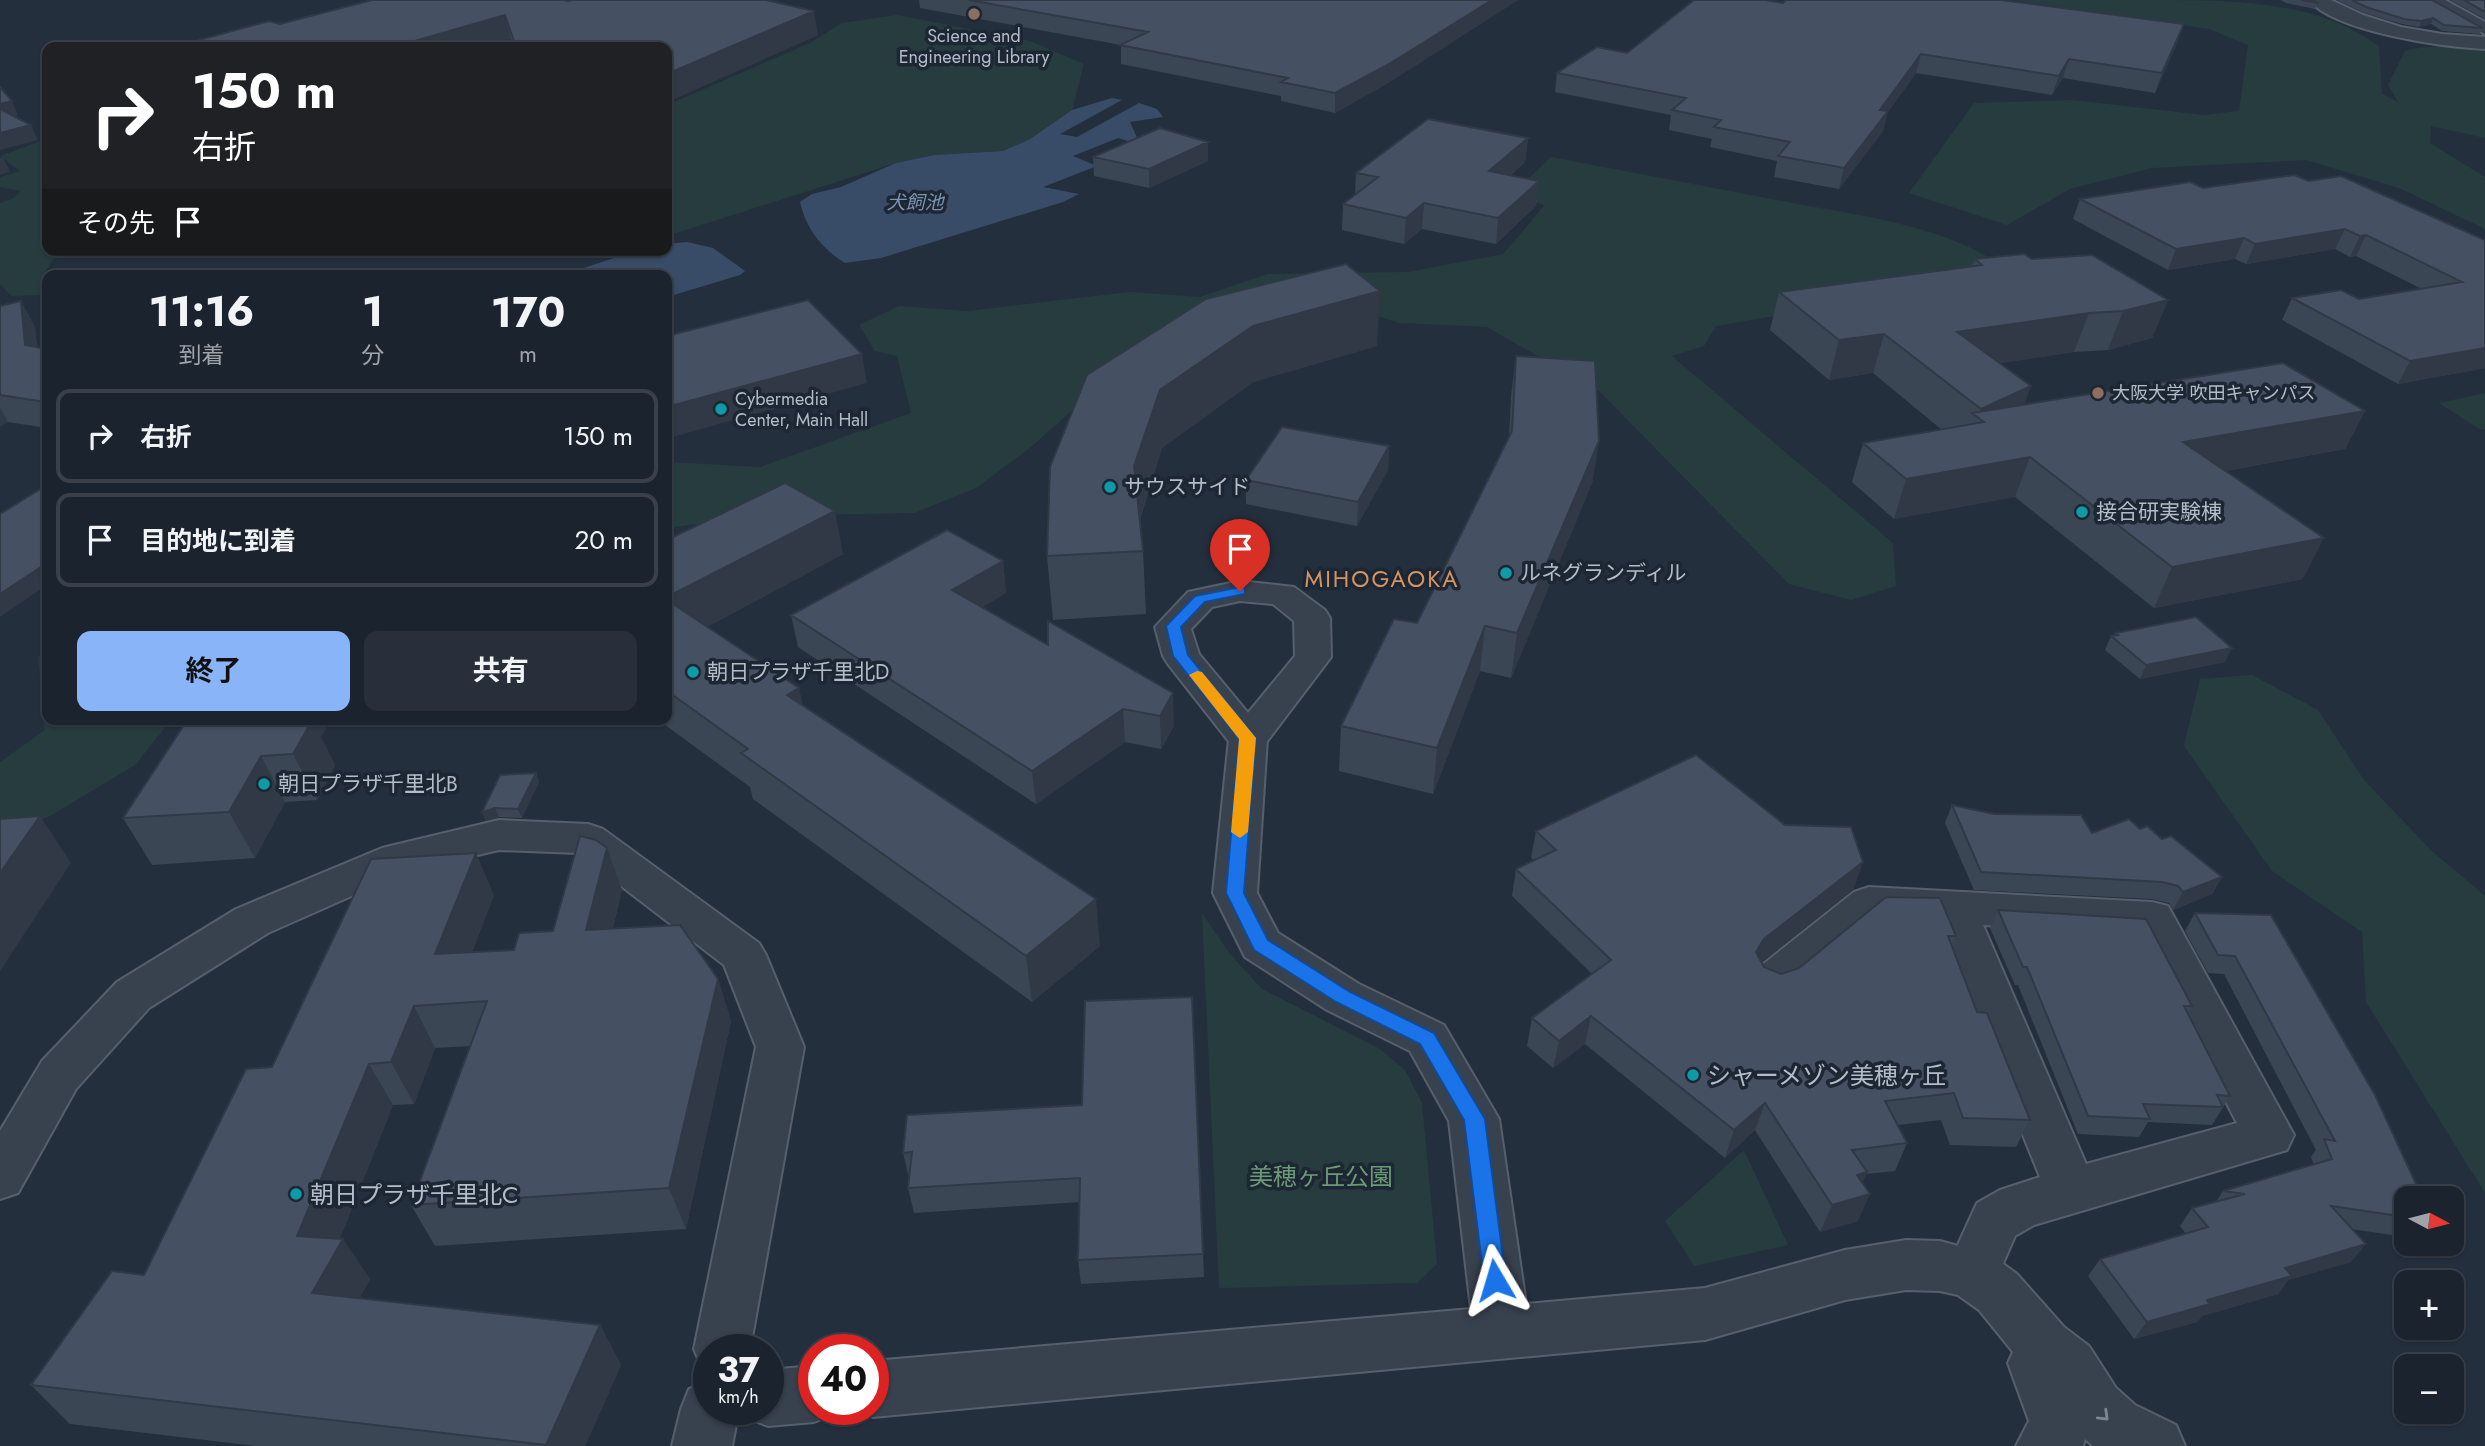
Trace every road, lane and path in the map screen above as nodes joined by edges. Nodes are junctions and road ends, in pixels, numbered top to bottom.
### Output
1 (2318, 0) edge
2 (2432, 0) edge
3 (2485, 29) edge
4 (2485, 43) edge
5 (1248, 738) dead end
6 (1953, 907) junction
7 (1773, 981) edge
8 (0, 1177) edge
9 (2072, 1191) junction
10 (1972, 1273) junction
11 (725, 1334) edge
12 (1502, 1334) junction
13 (2044, 1346) junction
14 (889, 1388) edge
15 (707, 1425) edge
16 (702, 1446) edge
17 (2046, 1446) edge
18 (2155, 1446) edge

1 - 4 street
2 - 3 street
5 - 12 street
6 - 7 street
6 - 9 street
6 - 9 street
8 - 11 street
9 - 10 street
10 - 12 street
10 - 13 street
12 - 14 street
13 - 17 street
13 -> 18 street
15 - 16 street

